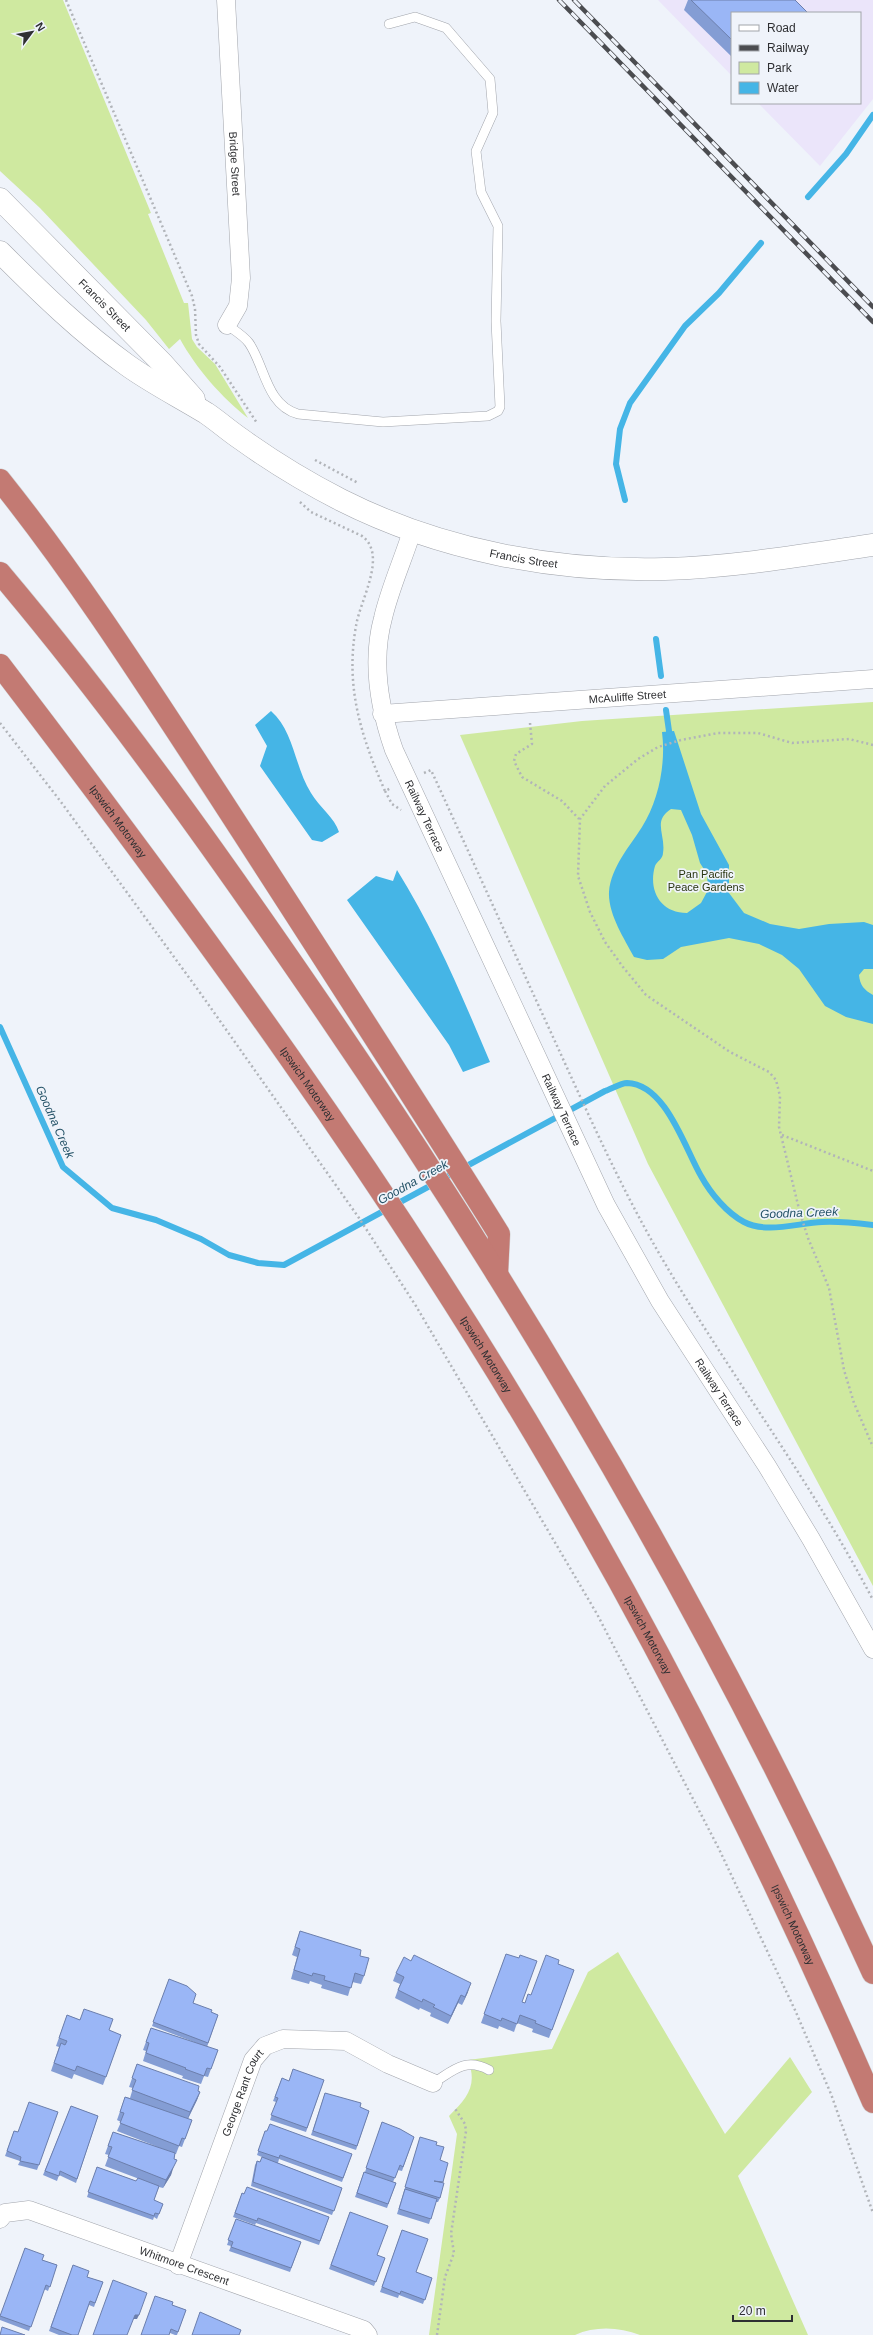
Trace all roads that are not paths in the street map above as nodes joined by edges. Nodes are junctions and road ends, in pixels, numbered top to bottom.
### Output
1 (226, 0) edge
2 (389, 24) dead end
3 (0, 199) edge
4 (0, 252) edge
5 (227, 325) joint
6 (207, 414) junction
7 (0, 480) edge
8 (412, 531) junction
9 (873, 545) edge
10 (0, 573) edge
11 (0, 666) edge
12 (873, 679) edge
13 (382, 714) junction
14 (497, 1274) junction
15 (873, 1649) edge
16 (873, 1973) edge
17 (489, 2070) dead end
18 (433, 2083) joint
19 (873, 2102) edge
20 (0, 2219) edge
21 (178, 2265) junction
22 (368, 2335) edge

1 - 5 street, Bridge Street
2 - 5 lane
3 - 6 main road, Francis Street
4 - 6 main road, Francis Street
6 - 8 main road, Francis Street
7 - 14 highway
8 - 9 main road, Francis Street
8 - 13 street, Railway Terrace
10 - 14 highway
11 - 19 highway, Ipswich Motorway
12 - 13 street, McAuliffe Street
13 - 15 street, Railway Terrace
14 - 16 highway
17 - 18 lane
18 - 21 street, George Rant Court
20 - 21 street, Whitmore Crescent
21 - 22 street, Whitmore Crescent

